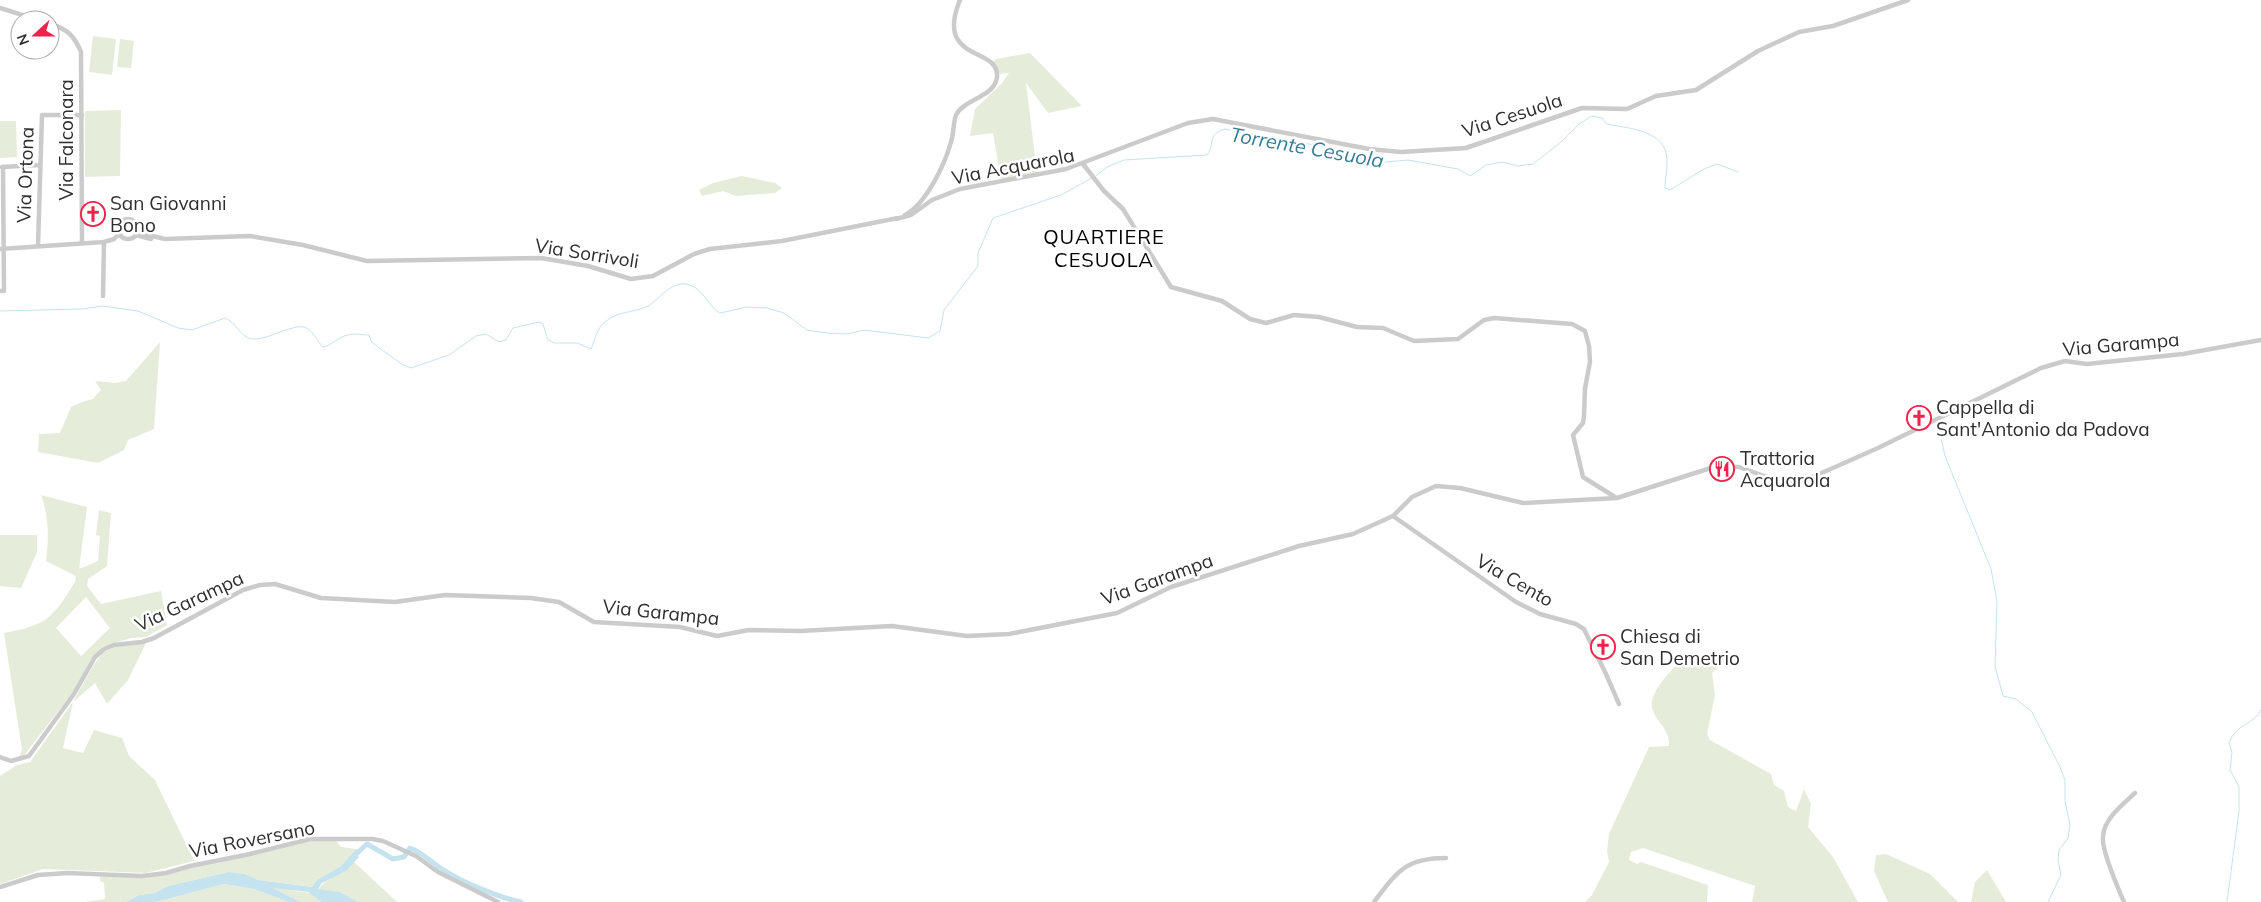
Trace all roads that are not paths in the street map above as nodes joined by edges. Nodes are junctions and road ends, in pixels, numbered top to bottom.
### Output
1 (960, 0) edge
2 (1908, 0) edge
3 (60, 27) edge
4 (82, 115) junction
5 (1083, 164) junction
6 (40, 165) junction
7 (1, 167) edge
8 (896, 219) junction
9 (137, 232) junction
10 (120, 233) junction
11 (124, 237) junction
12 (104, 242) junction
13 (82, 243) junction
14 (38, 246) junction
15 (2, 249) edge
16 (0, 291) edge
17 (103, 296) dead end
18 (2261, 340) edge
19 (1617, 498) junction
20 (1393, 516) junction
21 (1619, 704) dead end
22 (0, 757) edge
23 (2134, 793) dead end
24 (1446, 858) dead end
25 (0, 887) edge
26 (498, 902) edge
27 (1374, 902) edge
28 (2124, 902) edge

1 - 8 street, Via Sorrivoli
2 - 5 street, Via Cesuola
3 - 4 street, Via Falconara
4 - 6 street, Via Ortona
4 - 13 street, Via Falconara
5 - 8 street, Via Acquarola
5 - 19 street, Via Acquarola
6 - 7 street
6 - 14 street, Via Ortona
7 - 15 street
8 - 9 street, Via Sorrivoli
9 - 10 street
9 - 11 street
10 - 11 street
10 - 12 street
11 - 12 street
12 - 13 street
12 - 17 street
13 - 14 street
14 - 15 street
15 - 16 street
18 - 19 street, Via Garampa
19 - 20 street, Via Garampa
20 - 21 street, Via Cento
20 - 22 street, Via Garampa
23 - 28 street
24 - 27 street
25 - 26 street, Via Roversano

